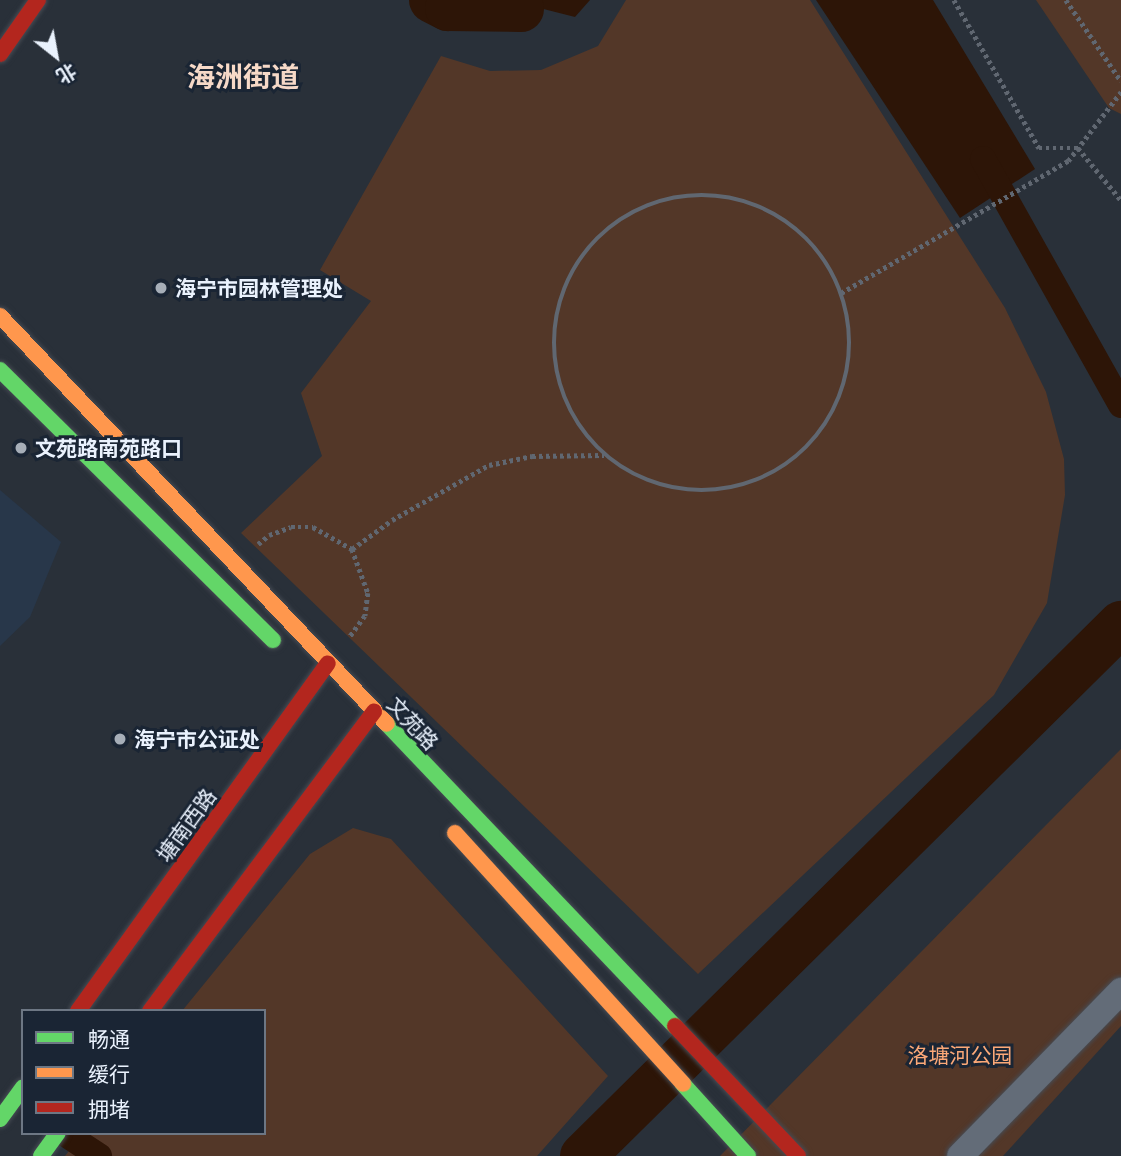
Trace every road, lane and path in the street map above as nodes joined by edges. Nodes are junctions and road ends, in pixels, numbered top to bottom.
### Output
1 (38, 0) edge
2 (954, 0) edge
3 (1066, 0) edge
4 (0, 54) edge
5 (1121, 80) edge
6 (1121, 92) edge
7 (1078, 148) junction
8 (1121, 200) edge
9 (841, 293) junction
10 (0, 316) edge
11 (0, 370) edge
12 (605, 455) junction
13 (254, 549) dead end
14 (352, 549) junction
15 (349, 638) dead end
16 (285, 652) dead end
17 (328, 663) junction
18 (344, 711) dead end
19 (374, 712) junction
20 (369, 736) junction
21 (445, 822) dead end
22 (1121, 991) edge
23 (79, 1009) edge
24 (152, 1009) edge
25 (21, 1090) edge
26 (0, 1119) edge
27 (57, 1135) edge
28 (41, 1156) edge
29 (748, 1156) edge
30 (798, 1156) edge
31 (960, 1156) edge

1 - 4 main road
2 - 7 path
3 - 5 path
6 - 7 path
7 - 8 path
7 - 9 path
9 - 12 path
9 - 12 path
10 - 17 main road, 文苑路
11 - 16 main road
12 - 14 path
13 - 14 path
14 - 15 path
17 - 19 main road, 文苑路
17 - 23 main road, 塘南西路
18 - 20 main road, 文苑路
19 - 20 main road
19 - 30 main road, 文苑路
20 - 24 main road
21 - 29 main road
22 - 31 street
25 - 26 main road
27 - 28 main road

